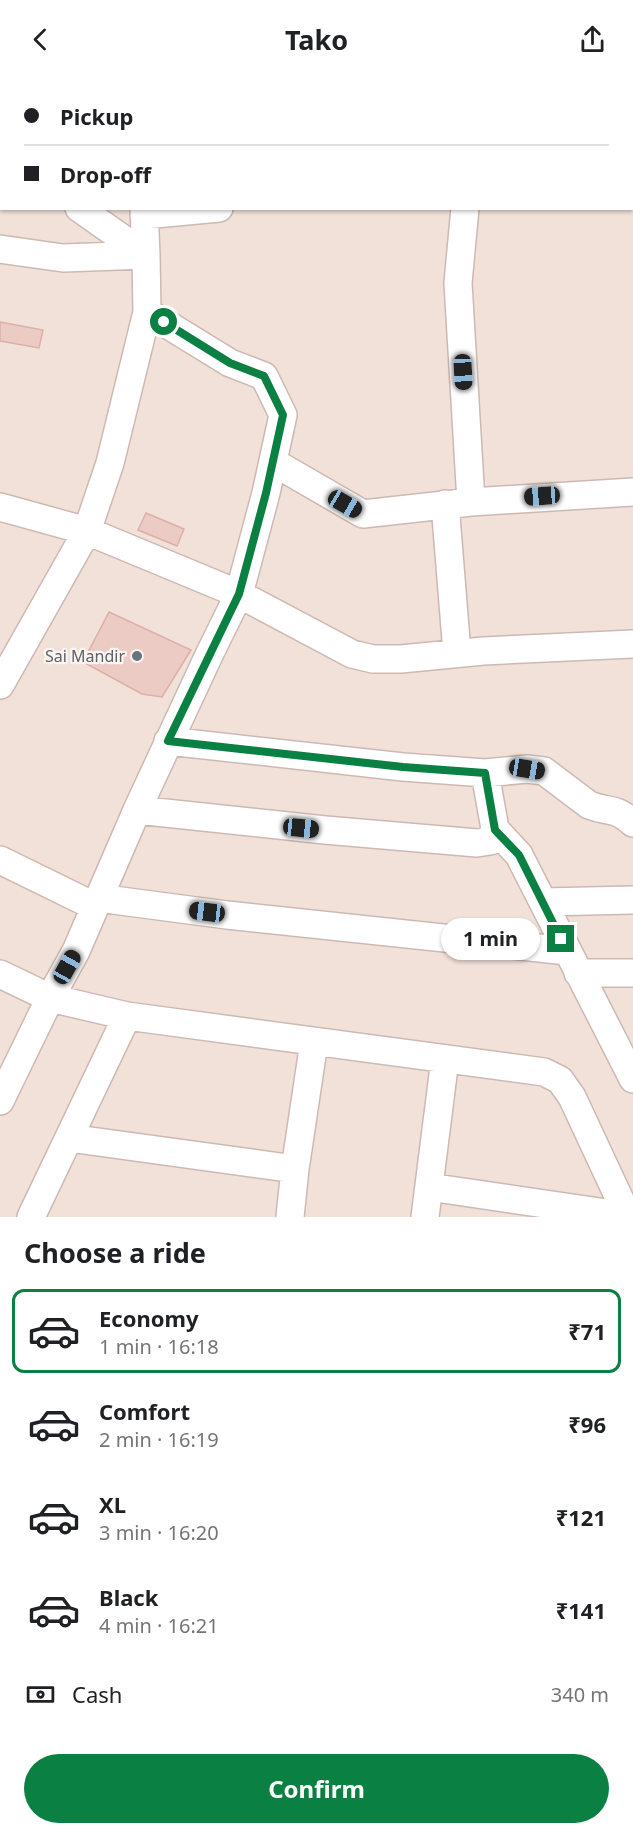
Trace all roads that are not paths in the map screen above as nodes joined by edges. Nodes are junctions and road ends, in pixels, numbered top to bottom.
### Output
1 (82, 210) edge
2 (182, 210) edge
3 (465, 210) edge
4 (144, 212) edge
5 (0, 249) edge
6 (146, 255) junction
7 (147, 312) junction
8 (273, 462) junction
9 (633, 492) edge
10 (458, 503) junction
11 (0, 507) edge
12 (87, 531) junction
13 (239, 594) junction
14 (633, 644) edge
15 (457, 653) junction
16 (0, 685) edge
17 (168, 741) junction
18 (485, 773) junction
19 (137, 810) junction
20 (633, 823) edge
21 (495, 830) junction
22 (0, 860) edge
23 (633, 900) edge
24 (96, 902) junction
25 (543, 902) junction
26 (573, 962) junction
27 (633, 973) edge
28 (0, 974) edge
29 (50, 998) junction
30 (127, 1016) junction
31 (314, 1042) junction
32 (445, 1059) junction
33 (633, 1079) edge
34 (3, 1088) edge
35 (69, 1138) junction
36 (294, 1169) junction
37 (429, 1187) junction
38 (626, 1203) edge
39 (32, 1217) edge
40 (290, 1217) edge
41 (425, 1217) edge

1 - 6 street
2 - 4 street
3 - 10 street
4 - 6 street
5 - 6 street
6 - 7 street
7 - 8 street
7 - 12 street
8 - 10 street
8 - 13 street
9 - 10 street
10 - 15 street
11 - 12 street
12 - 13 street
12 - 16 street
13 - 15 street
13 - 17 street
14 - 15 street
17 - 18 street
17 - 19 street
18 - 20 street
18 - 21 street
19 - 21 street
19 - 24 street
21 - 25 street
22 - 24 street
23 - 25 street
24 - 26 street
24 - 29 street
25 - 26 street
26 - 27 street
26 - 33 street
28 - 29 street
29 - 30 street
29 - 34 street
30 - 31 street
30 - 35 street
31 - 32 street
31 - 36 street
32 - 37 street
32 - 38 street
35 - 36 street
35 - 39 street
36 - 40 street
37 - 38 street
37 - 41 street

